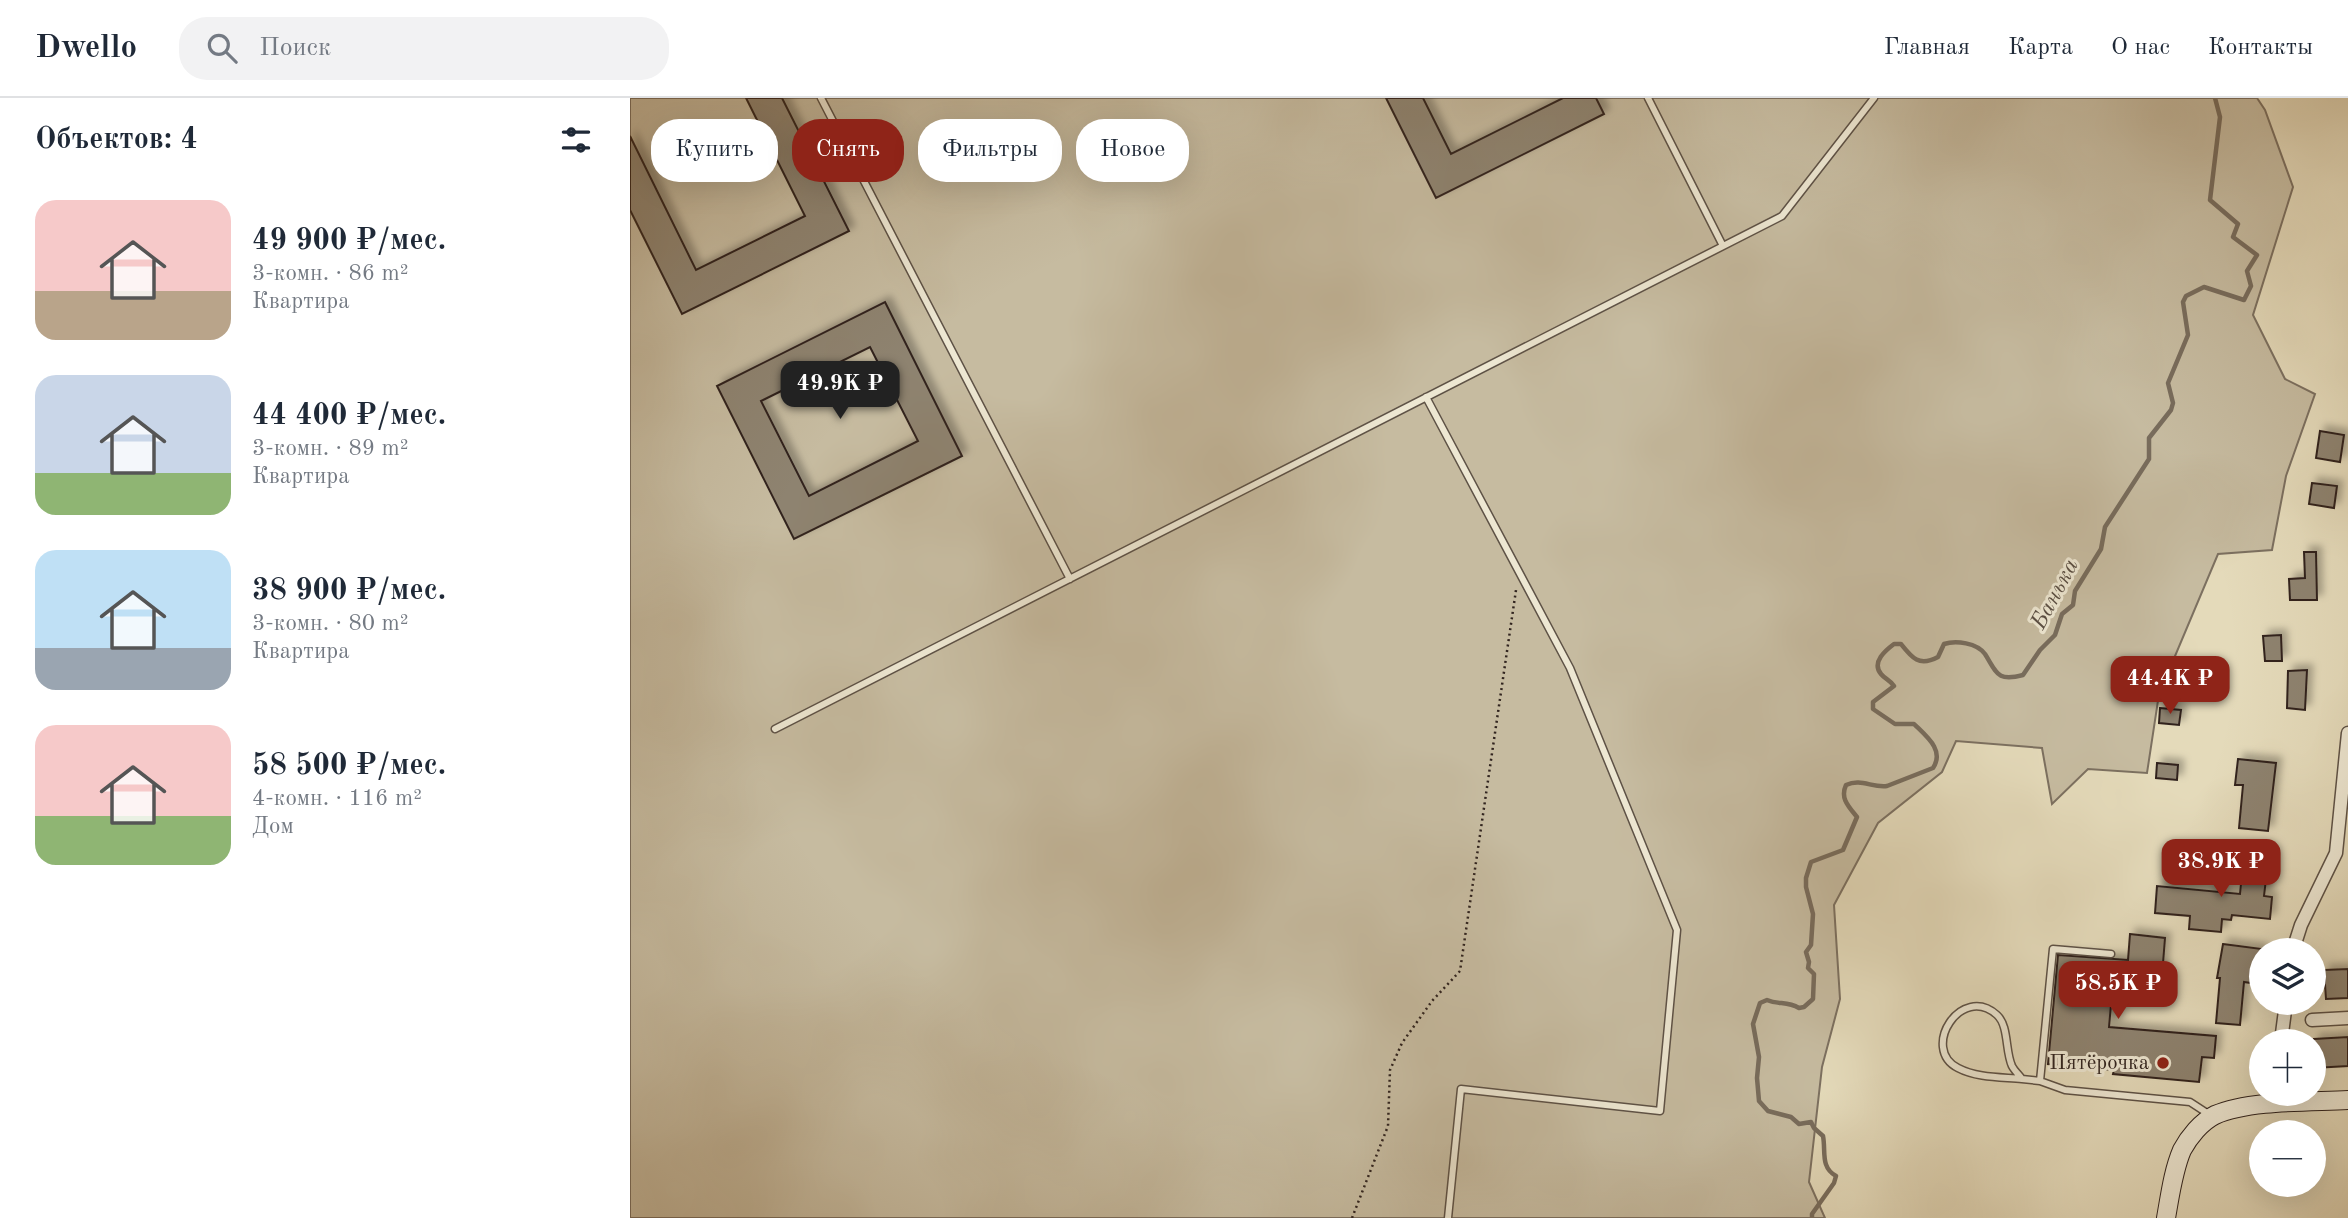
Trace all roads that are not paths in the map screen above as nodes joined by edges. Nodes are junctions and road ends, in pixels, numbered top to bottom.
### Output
1 (821, 98) edge
2 (1648, 98) edge
3 (1874, 98) edge
4 (1723, 246) junction
5 (1426, 397) junction
6 (1070, 579) junction
7 (775, 729) dead end
8 (2348, 733) edge
9 (2297, 938) edge
10 (2111, 954) dead end
11 (2348, 1018) edge
12 (2312, 1020) dead end
13 (2022, 1079) junction
14 (2040, 1081) junction
15 (2326, 1100) edge
16 (2348, 1100) edge
17 (2249, 1106) edge
18 (2212, 1116) junction
19 (1448, 1218) edge
20 (2166, 1218) edge

1 - 6 lane
2 - 4 lane
3 - 4 lane
4 - 5 lane
5 - 6 lane
5 - 19 lane
6 - 7 lane
8 - 9 street
10 - 14 lane
11 - 12 street
13 - 13 lane
13 - 14 lane
14 - 18 lane
15 - 16 street
17 - 18 street
18 - 20 street

